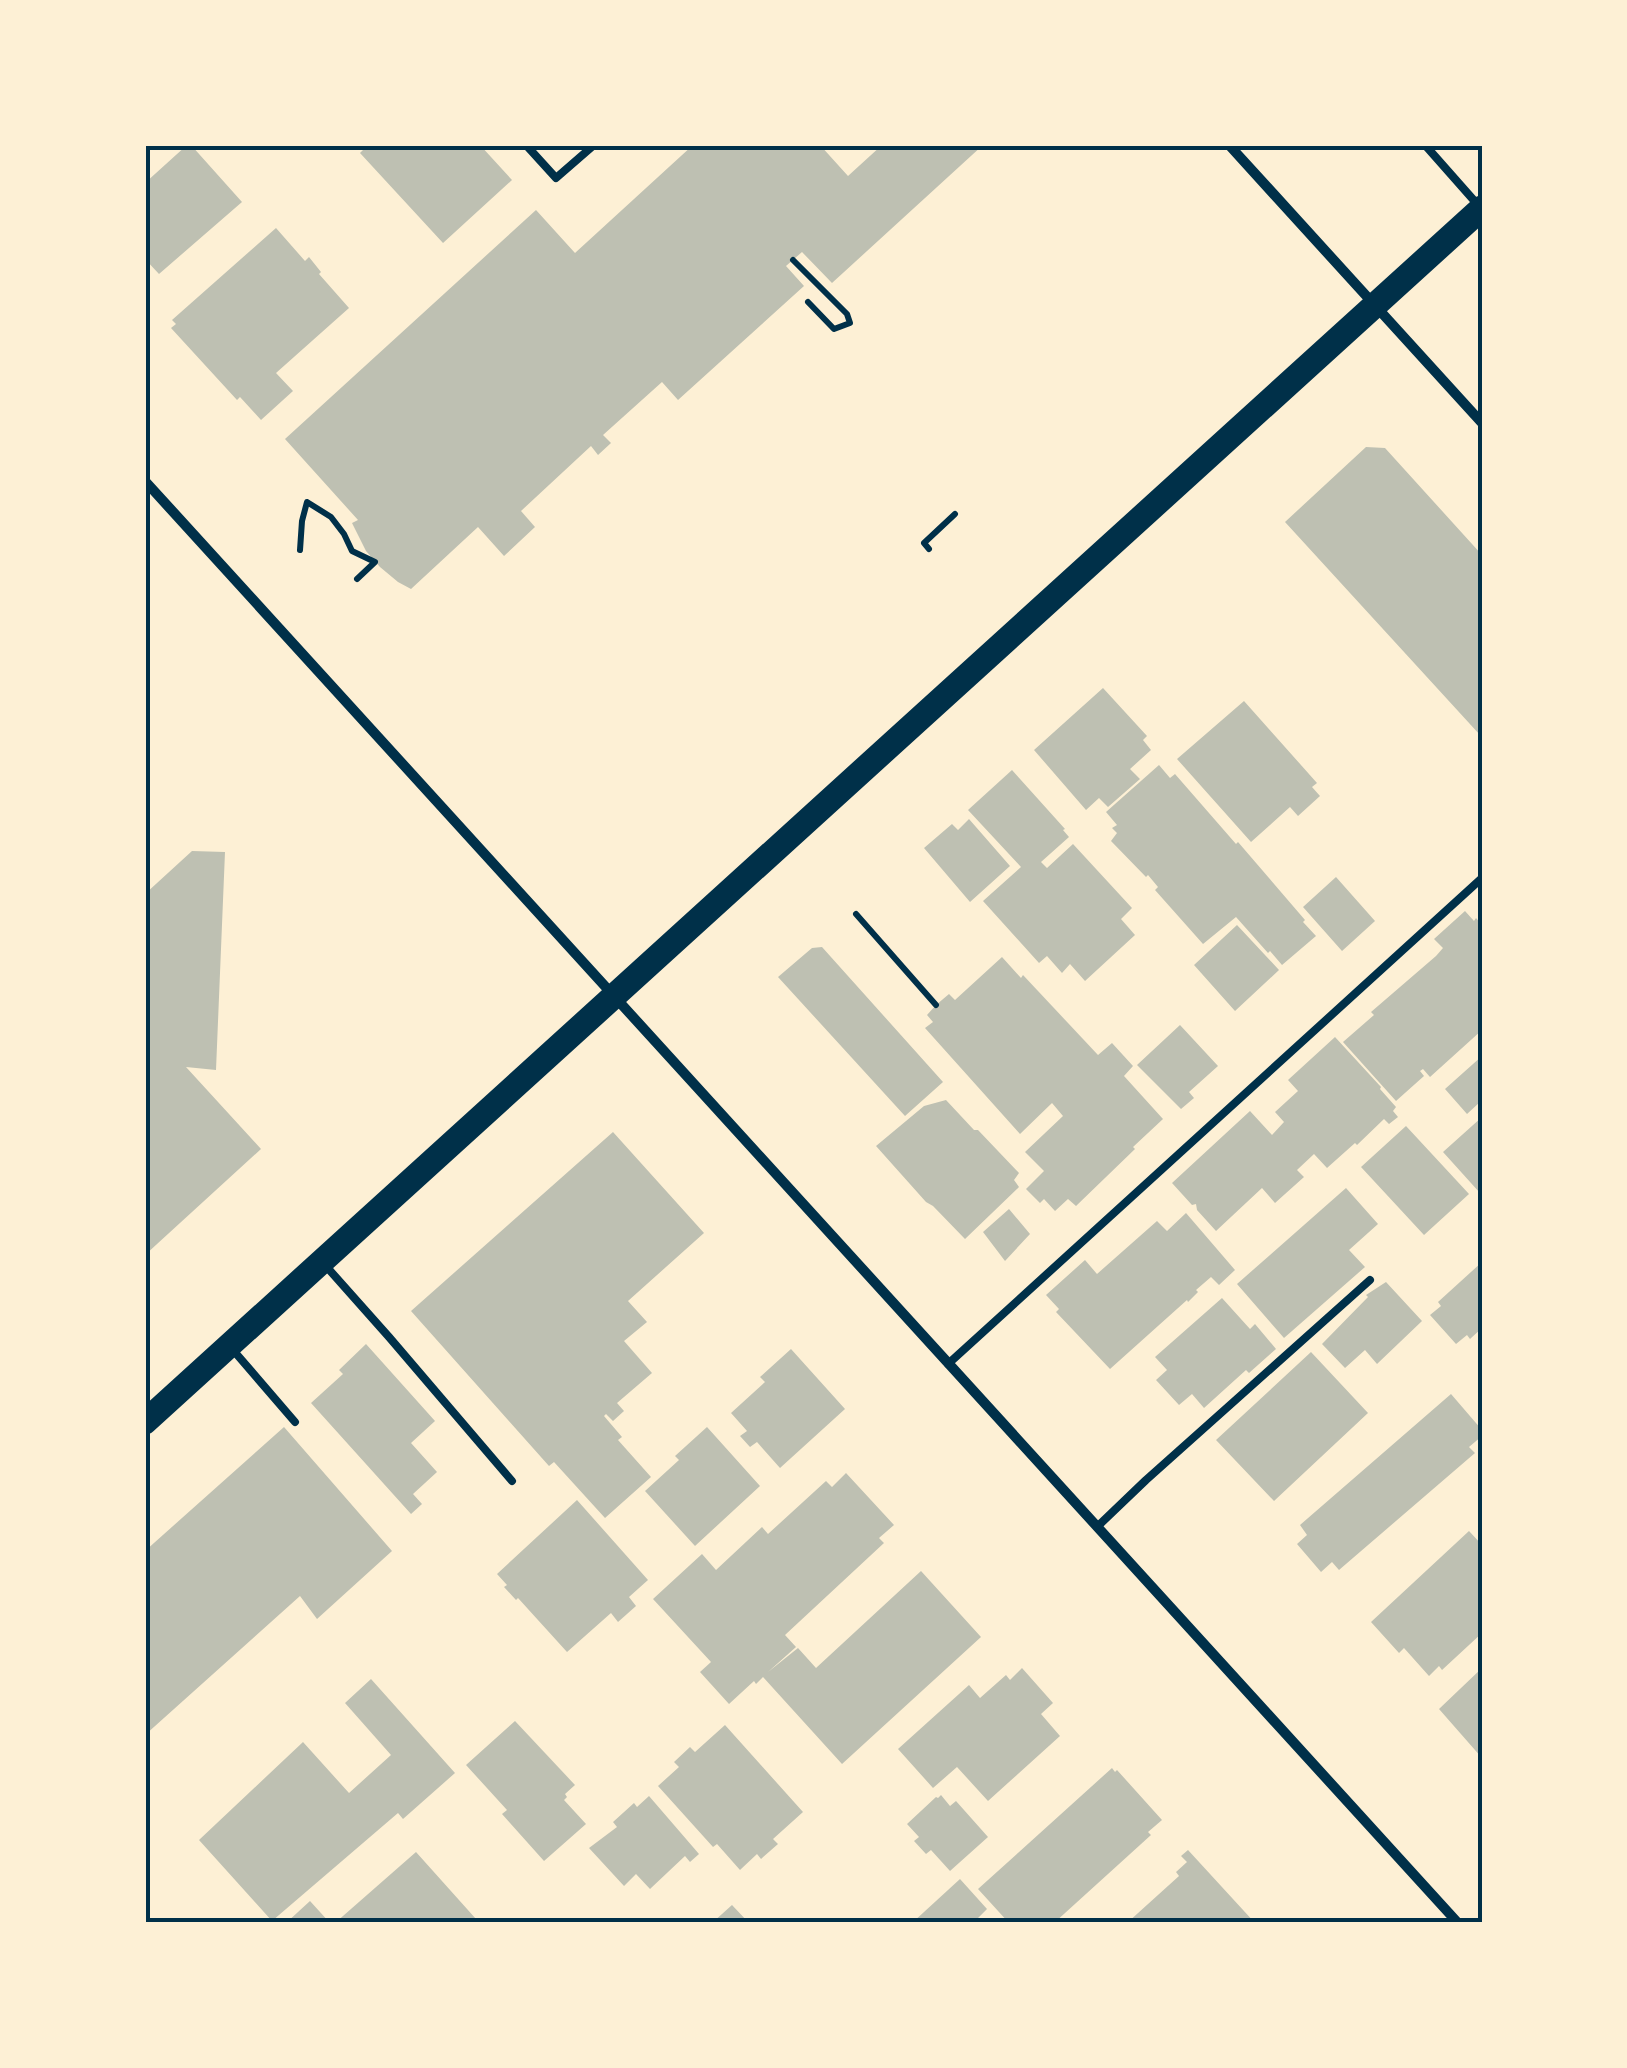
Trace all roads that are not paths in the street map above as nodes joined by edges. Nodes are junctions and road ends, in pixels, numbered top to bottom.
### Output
1 (526, 145) edge
2 (594, 145) edge
3 (1230, 145) edge
4 (1426, 145) edge
5 (1481, 208) edge
6 (1375, 305) junction
7 (1482, 423) edge
8 (145, 482) edge
9 (1482, 878) edge
10 (612, 996) junction
11 (322, 1262) junction
12 (1370, 1280) dead end
13 (228, 1346) junction
14 (948, 1364) junction
15 (145, 1422) edge
16 (296, 1422) dead end
17 (512, 1481) dead end
18 (1097, 1527) junction
19 (1458, 1923) edge

1 - 2 lane
3 - 6 street
4 - 5 lane
5 - 6 main road
6 - 7 street
6 - 10 main road
8 - 10 street
9 - 14 lane
10 - 11 main road
10 - 14 street
11 - 13 main road
11 - 17 lane
12 - 18 lane
13 - 15 main road
13 - 16 lane
14 - 18 street
18 - 19 street

